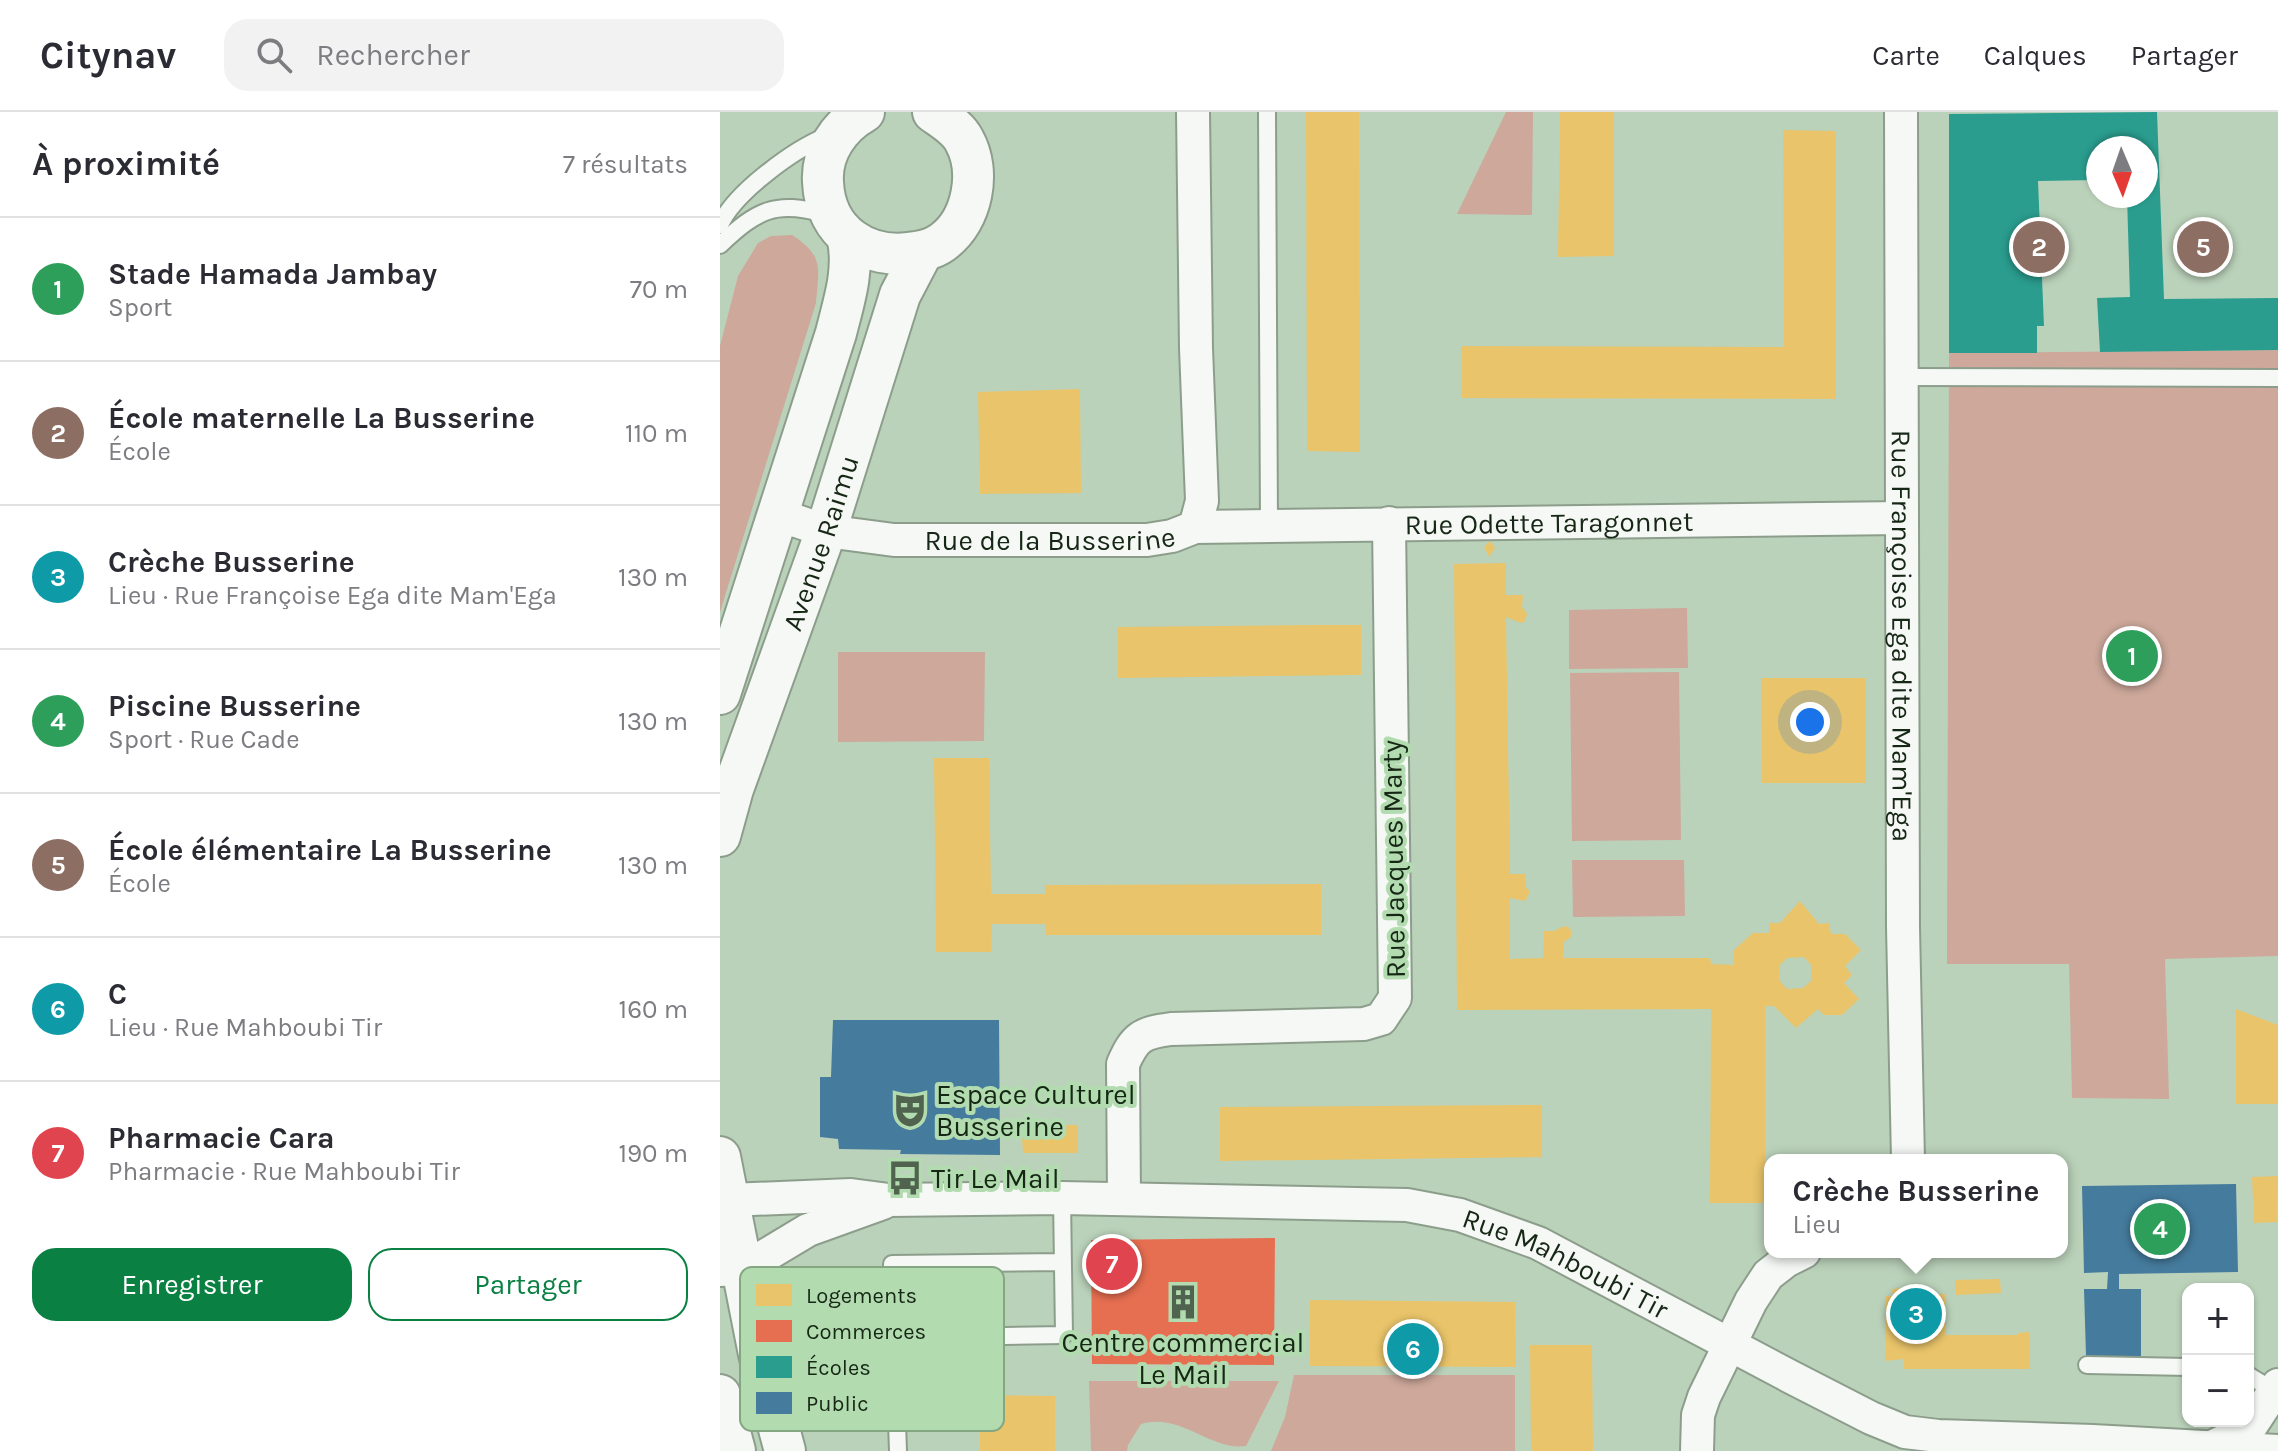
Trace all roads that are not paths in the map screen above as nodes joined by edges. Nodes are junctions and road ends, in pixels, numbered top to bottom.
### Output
1 (1193, 112) edge
2 (1267, 112) edge
3 (1901, 112) edge
4 (944, 116) edge
5 (852, 121) edge
6 (720, 225) edge
7 (839, 227) junction
8 (720, 245) edge
9 (923, 251) junction
10 (1902, 377) junction
11 (2278, 378) edge
12 (779, 515) junction
13 (1902, 518) junction
14 (1389, 523) junction
15 (1269, 526) junction
16 (1195, 527) junction
17 (826, 531) junction
18 (720, 694) edge
19 (720, 836) edge
20 (1908, 1154) edge
21 (720, 1157) edge
22 (1062, 1198) junction
23 (1124, 1199) junction
24 (889, 1200) junction
25 (725, 1202) edge
26 (1792, 1258) edge
27 (1063, 1262) junction
28 (892, 1267) edge
29 (732, 1270) edge
30 (740, 1295) edge
31 (1004, 1336) edge
32 (1730, 1346) junction
33 (2087, 1365) dead end
34 (2182, 1367) edge
35 (2267, 1384) edge
36 (721, 1404) edge
37 (780, 1431) edge
38 (897, 1431) edge
39 (2212, 1447) junction
40 (735, 1451) edge
41 (785, 1451) edge
42 (898, 1451) edge
43 (1697, 1451) edge
44 (2278, 1451) edge

1 - 16 street, Rue de la Busserine
2 - 15 lane
3 - 10 street, Rue Françoise Ega dite Mam'Ega
4 - 9 street
5 - 6 lane
5 - 7 street, Avenue Raimu
7 - 8 lane
7 - 9 street
7 - 12 street, Avenue Raimu
9 - 17 street, Avenue Raimu
10 - 11 lane
10 - 13 street, Rue Françoise Ega dite Mam'Ega
12 - 17 street, Rue de la Busserine
12 - 18 street, Avenue Raimu
13 - 14 street, Rue Odette Taragonnet
13 - 20 street, Rue Françoise Ega dite Mam'Ega
14 - 15 street, Rue Odette Taragonnet
14 - 23 street, Rue Jacques Marty
15 - 16 street, Rue Odette Taragonnet
16 - 17 street, Rue de la Busserine
17 - 19 street, Avenue Raimu
21 - 25 street
22 - 23 street, Rue Mahboubi Tir
22 - 24 street, Rue Mahboubi Tir
22 - 27 lane
23 - 32 street, Rue Mahboubi Tir
24 - 25 street, Rue Mahboubi Tir
24 - 29 street, Rue Mahboubi Tir
25 - 29 street
26 - 32 street
27 - 28 lane
27 - 31 lane
29 - 30 street
32 - 39 street, Rue Mahboubi Tir
32 - 43 street
33 - 34 lane
35 - 39 street
36 - 40 street
37 - 41 street
38 - 42 lane
39 - 44 street, Rue Mahboubi Tir

